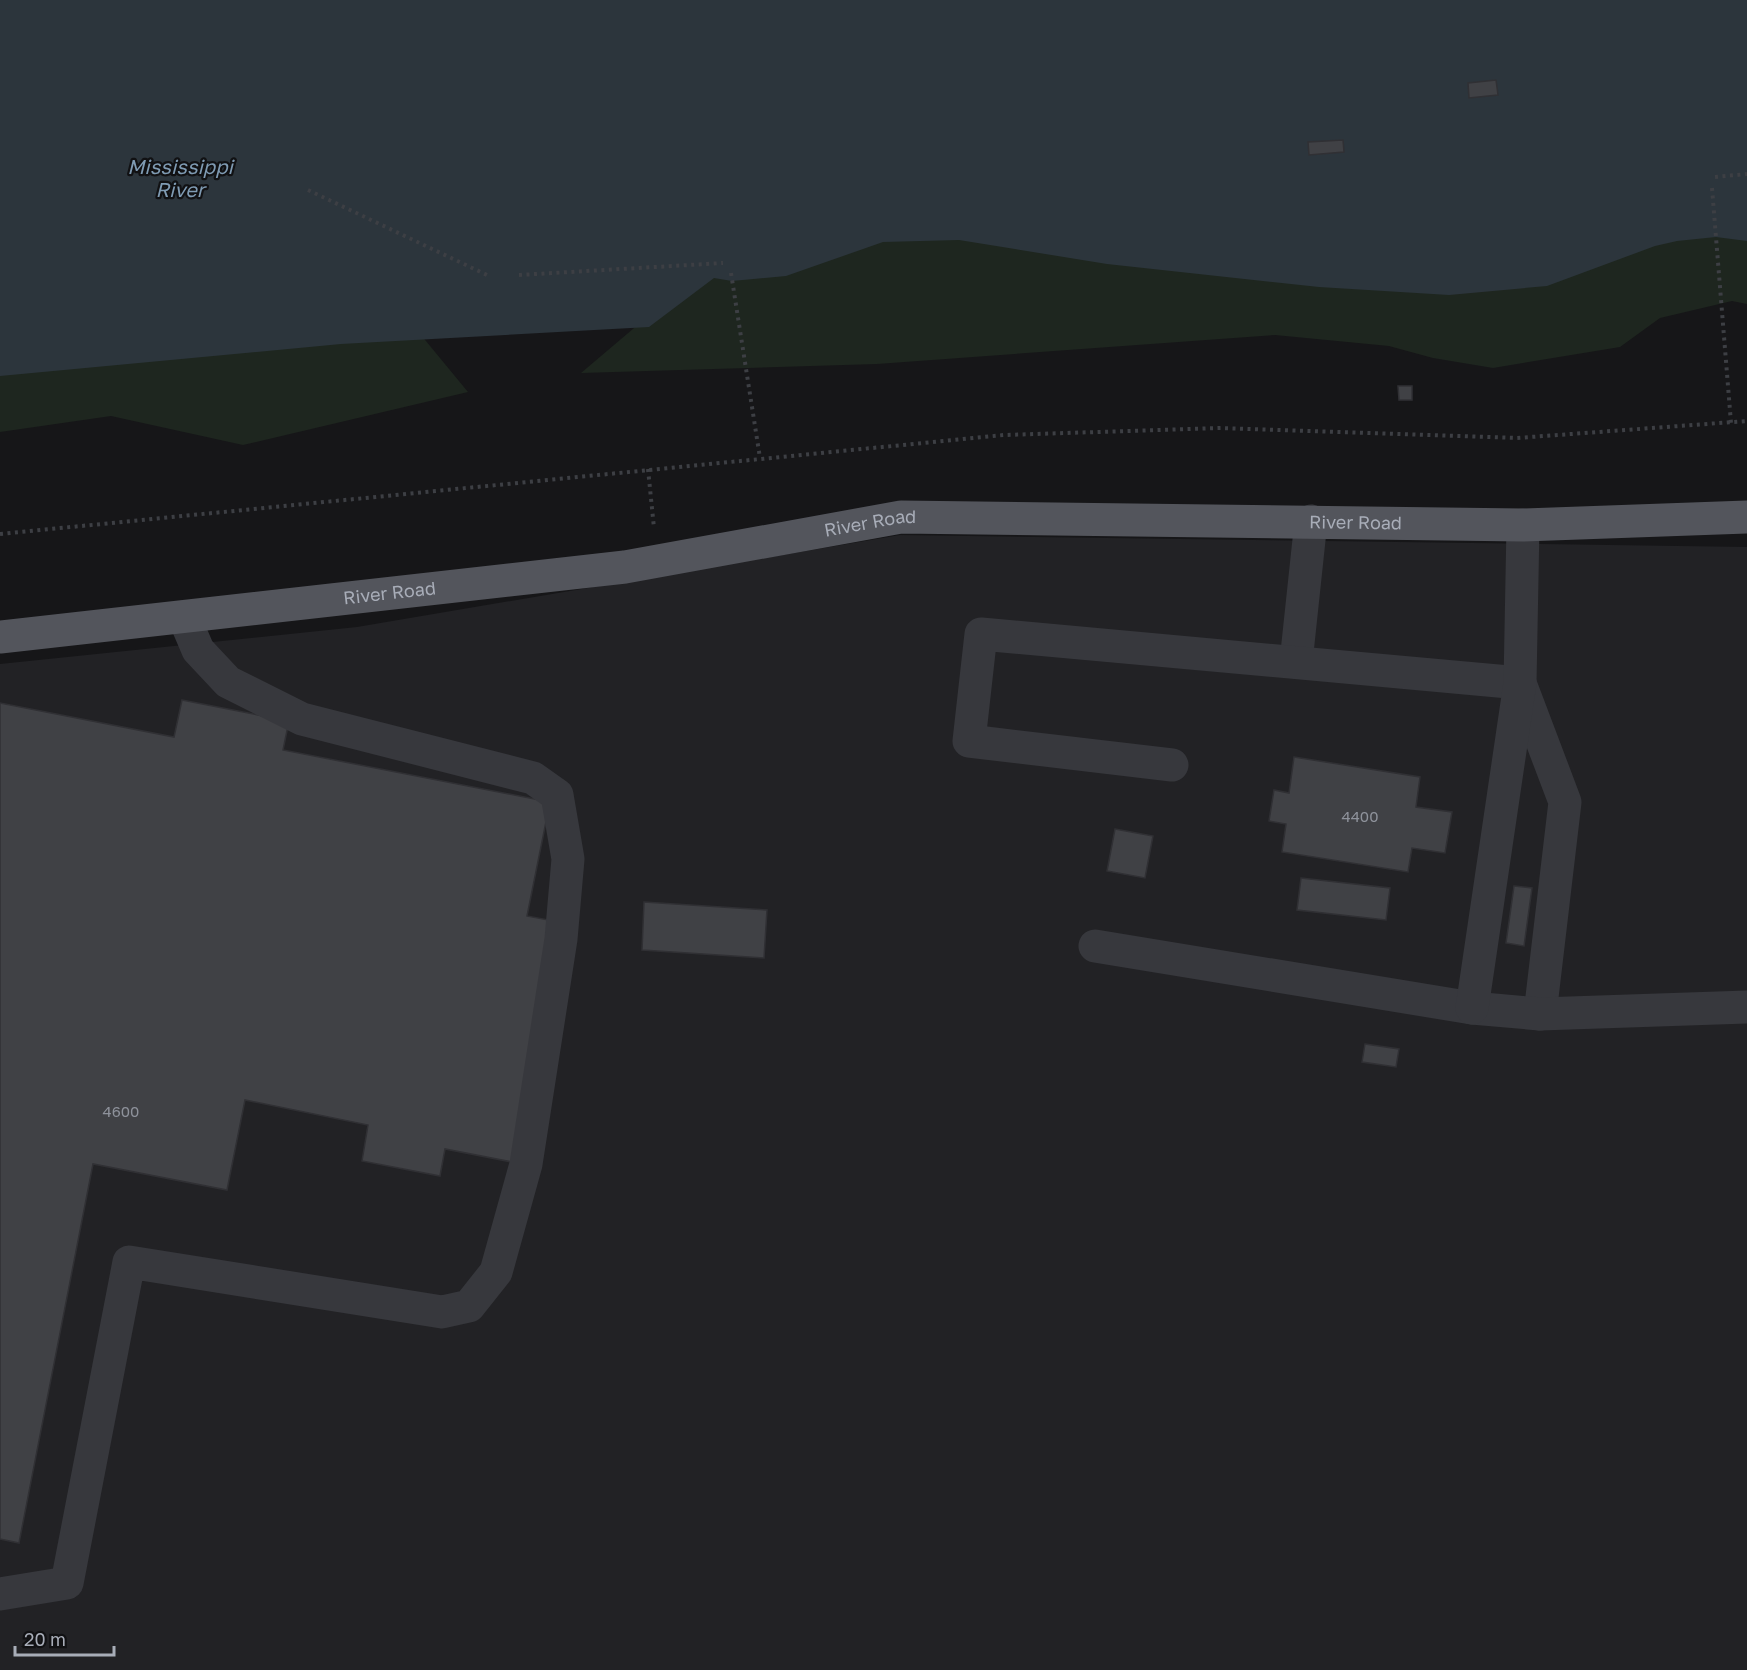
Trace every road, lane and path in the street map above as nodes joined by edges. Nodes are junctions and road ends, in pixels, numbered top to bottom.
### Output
1 (1747, 174) edge
2 (1714, 177) dead end
3 (1712, 188) dead end
4 (308, 190) dead end
5 (723, 263) dead end
6 (731, 273) dead end
7 (487, 275) dead end
8 (519, 275) dead end
9 (1747, 422) edge
10 (1731, 423) junction
11 (760, 458) junction
12 (648, 469) junction
13 (1747, 517) edge
14 (1311, 521) junction
15 (1523, 525) junction
16 (0, 534) edge
17 (657, 561) junction
18 (184, 617) junction
19 (0, 637) edge
20 (1296, 662) junction
21 (1521, 682) junction
22 (1172, 765) dead end
23 (1095, 946) dead end
24 (1747, 1007) edge
25 (1472, 1008) junction
26 (1540, 1014) junction
27 (0, 1594) edge

1 - 2 path
3 - 10 path
4 - 7 path
5 - 8 path
6 - 11 path
9 - 10 path
10 - 11 path
11 - 12 path
12 - 16 path
12 - 17 path
13 - 15 main road, River Road
14 - 15 main road, River Road
14 - 17 main road, River Road
14 - 20 lane
15 - 21 lane
17 - 18 main road, River Road
18 - 19 main road, River Road
18 - 27 lane
20 - 21 lane
20 - 22 lane
21 - 25 lane
21 - 26 lane
23 - 25 lane
24 - 26 lane
25 - 26 lane

